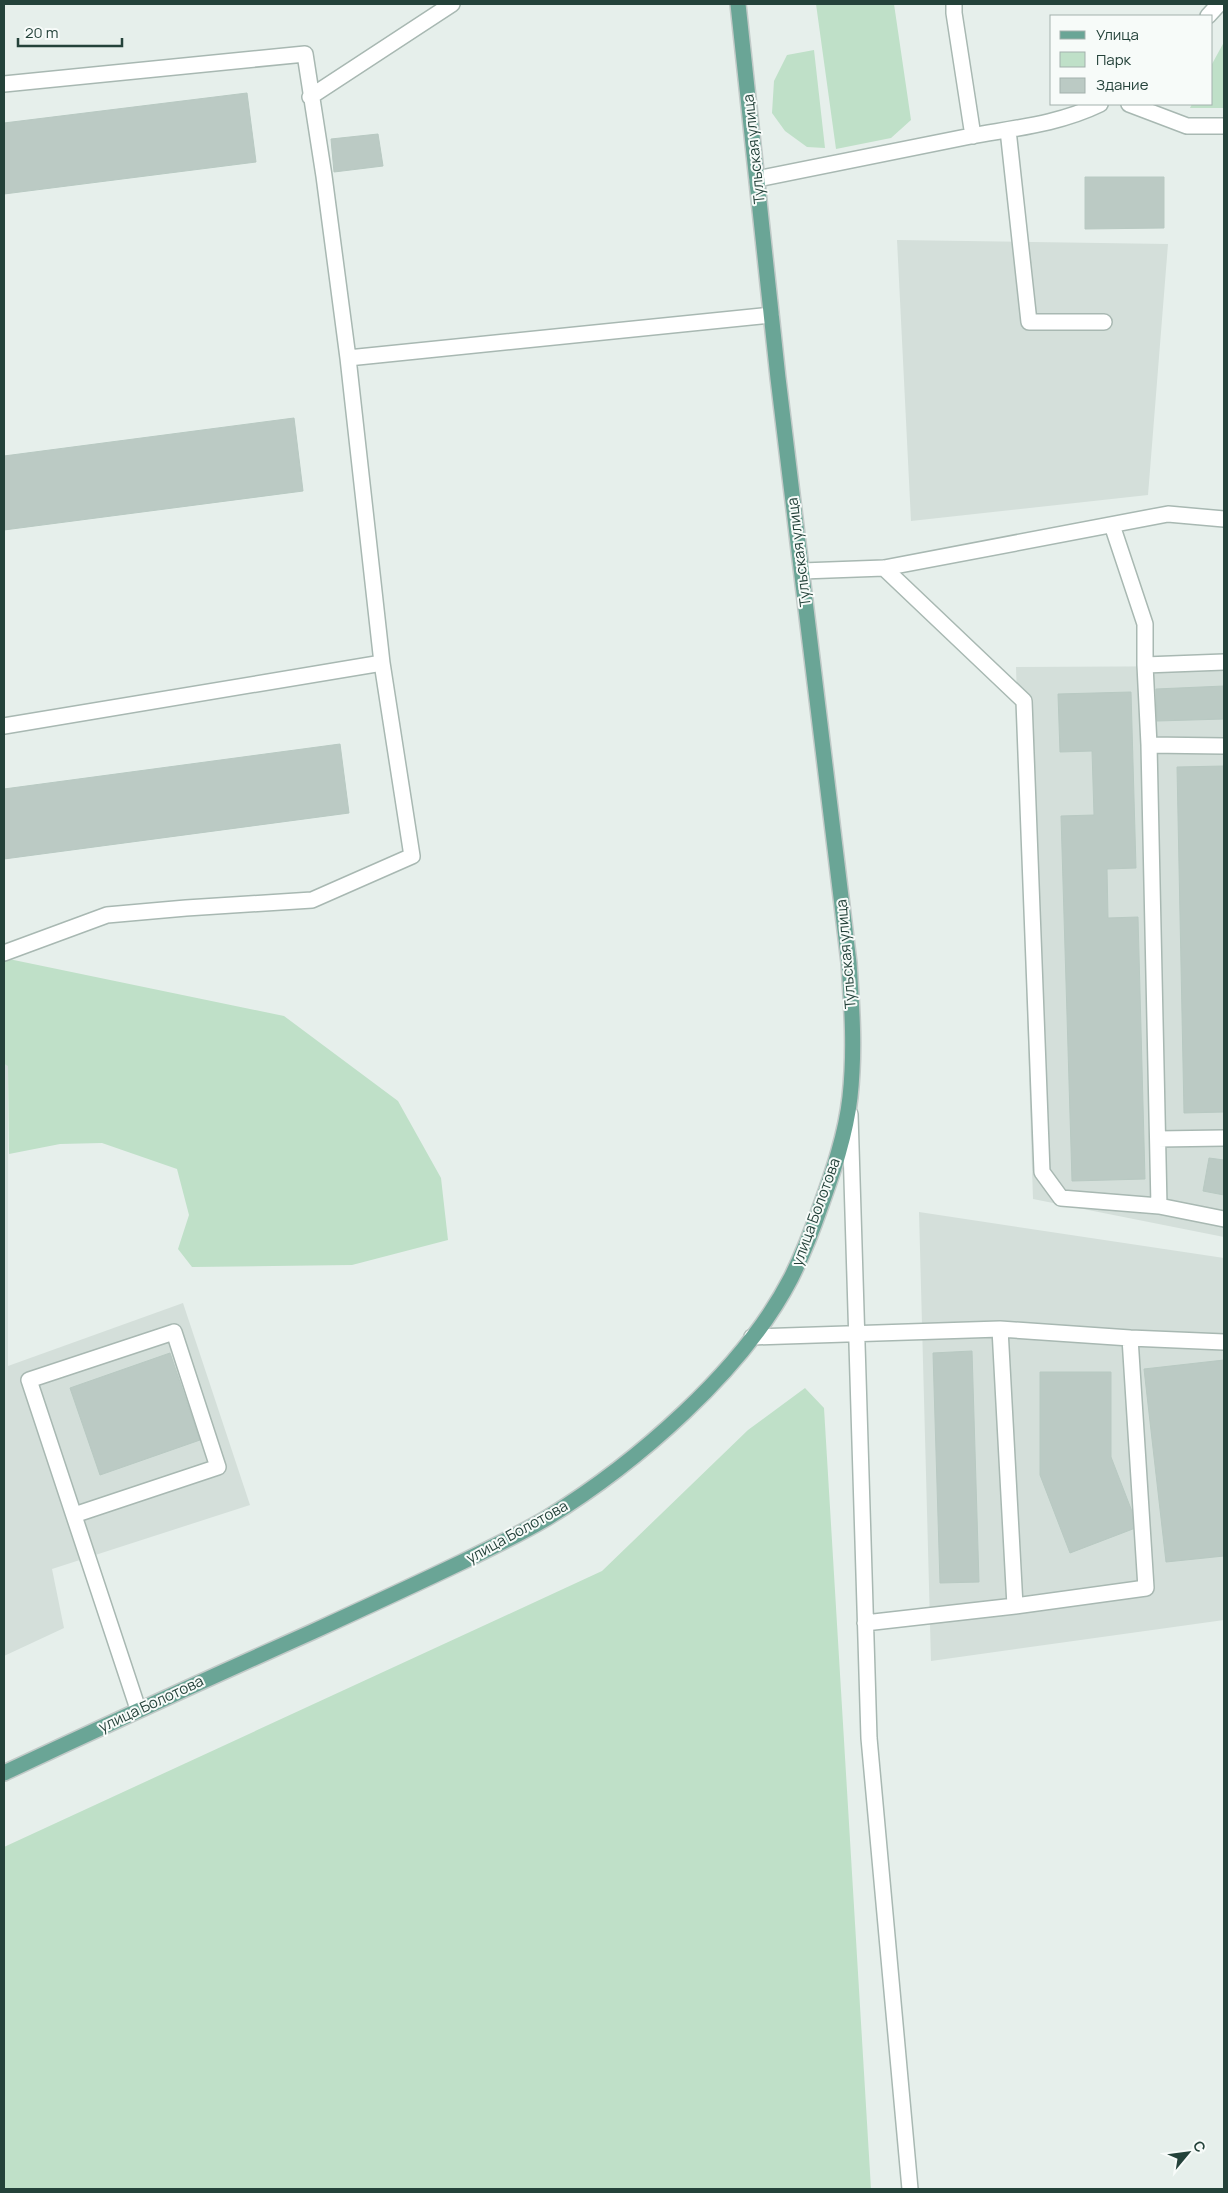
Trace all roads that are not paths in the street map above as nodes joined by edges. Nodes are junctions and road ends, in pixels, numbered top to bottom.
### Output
1 (452, 4) edge
2 (738, 4) edge
3 (954, 4) edge
4 (1219, 4) edge
5 (1209, 15) edge
6 (4, 84) edge
7 (310, 97) junction
8 (1098, 105) edge
9 (1132, 105) edge
10 (1224, 126) edge
11 (1008, 130) junction
12 (973, 136) junction
13 (757, 178) junction
14 (772, 315) junction
15 (1104, 322) dead end
16 (348, 358) junction
17 (1224, 519) edge
18 (1112, 526) junction
19 (884, 568) junction
20 (802, 571) junction
21 (1224, 662) edge
22 (382, 663) junction
23 (1145, 665) junction
24 (4, 726) edge
25 (1149, 745) junction
26 (1224, 746) edge
27 (4, 953) edge
28 (850, 1100) junction
29 (1224, 1138) edge
30 (1158, 1139) junction
31 (1159, 1206) junction
32 (1224, 1219) edge
33 (1000, 1329) junction
34 (856, 1334) junction
35 (752, 1337) junction
36 (1130, 1338) junction
37 (1224, 1342) edge
38 (74, 1515) junction
39 (1015, 1606) junction
40 (865, 1623) junction
41 (138, 1709) junction
42 (4, 1772) edge
43 (910, 2189) edge

1 - 7 street
2 - 13 main road, Тульская улица
3 - 12 street
4 - 5 street
6 - 7 street
7 - 16 street
8 - 11 street
9 - 10 street
11 - 12 street
11 - 15 street
12 - 13 street
13 - 14 main road, Тульская улица
14 - 16 street
14 - 20 main road, Тульская улица
16 - 22 street
17 - 18 street
18 - 19 street
18 - 23 street
19 - 20 street
19 - 31 street
20 - 28 main road, Тульская улица
21 - 23 street
22 - 24 street
22 - 27 street
23 - 25 street
25 - 26 street
25 - 30 street
28 - 34 street
28 - 35 main road, улица Болотова
29 - 30 street
30 - 31 street
31 - 32 street
33 - 34 street
33 - 36 street
33 - 39 street
34 - 35 street
34 - 40 street
35 - 41 main road, улица Болотова
36 - 37 street
36 - 39 street
38 - 38 street
38 - 41 street
39 - 40 street
40 - 43 street
41 - 42 main road, улица Болотова

